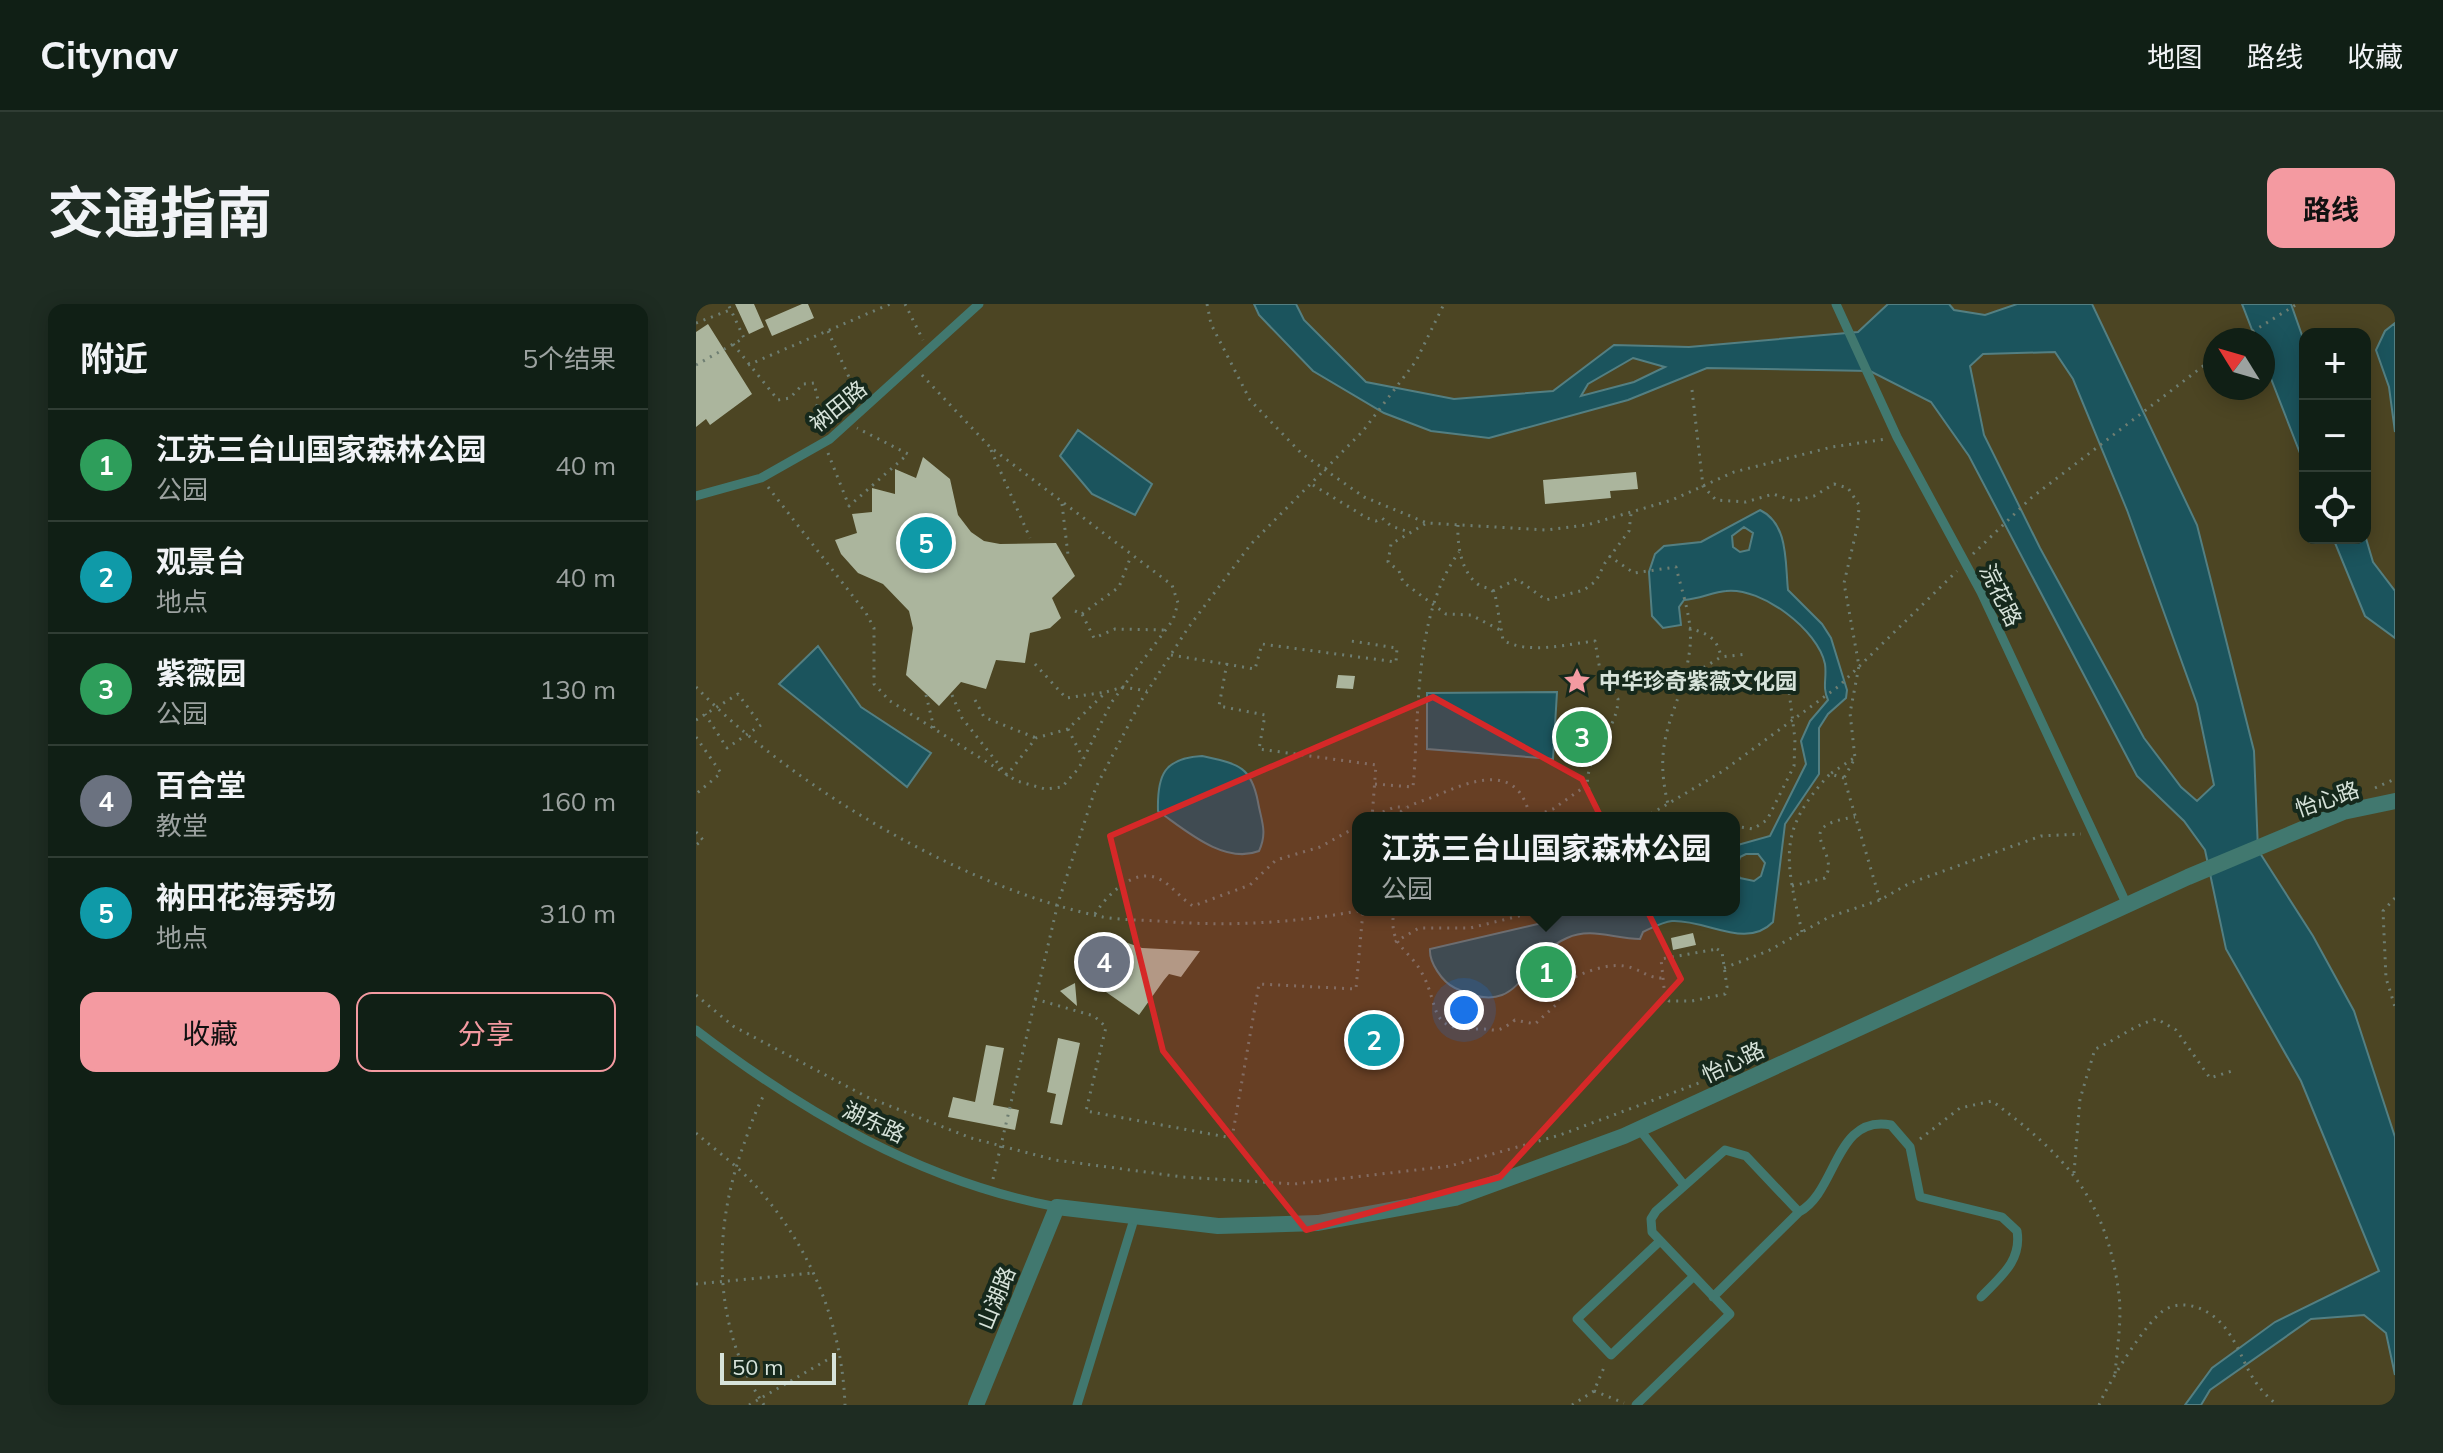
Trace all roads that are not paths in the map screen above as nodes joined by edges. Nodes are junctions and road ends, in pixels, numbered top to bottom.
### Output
1 (979, 304) edge
2 (1836, 304) edge
3 (696, 496) edge
4 (2395, 801) edge
5 (2127, 905) junction
6 (696, 1030) edge
7 (1639, 1129) junction
8 (1684, 1185) junction
9 (1057, 1207) junction
10 (1799, 1212) junction
11 (1135, 1216) junction
12 (1660, 1241) junction
13 (1694, 1276) junction
14 (1713, 1297) junction
15 (1981, 1297) dead end
16 (976, 1405) edge
17 (1077, 1405) edge
18 (1636, 1405) edge

1 - 3 lane, 衲田路
2 - 5 lane, 浣花路
4 - 5 street, 怡心路
5 - 7 street, 怡心路
6 - 9 lane, 湖东路
7 - 8 lane
7 - 11 street, 怡心路
8 - 10 lane
8 - 12 lane
9 - 11 street, 怡心路
9 - 16 street, 山湖路
10 - 14 lane
10 - 15 lane
11 - 17 lane
12 - 13 lane
12 - 13 lane
13 - 14 lane
14 - 18 lane

